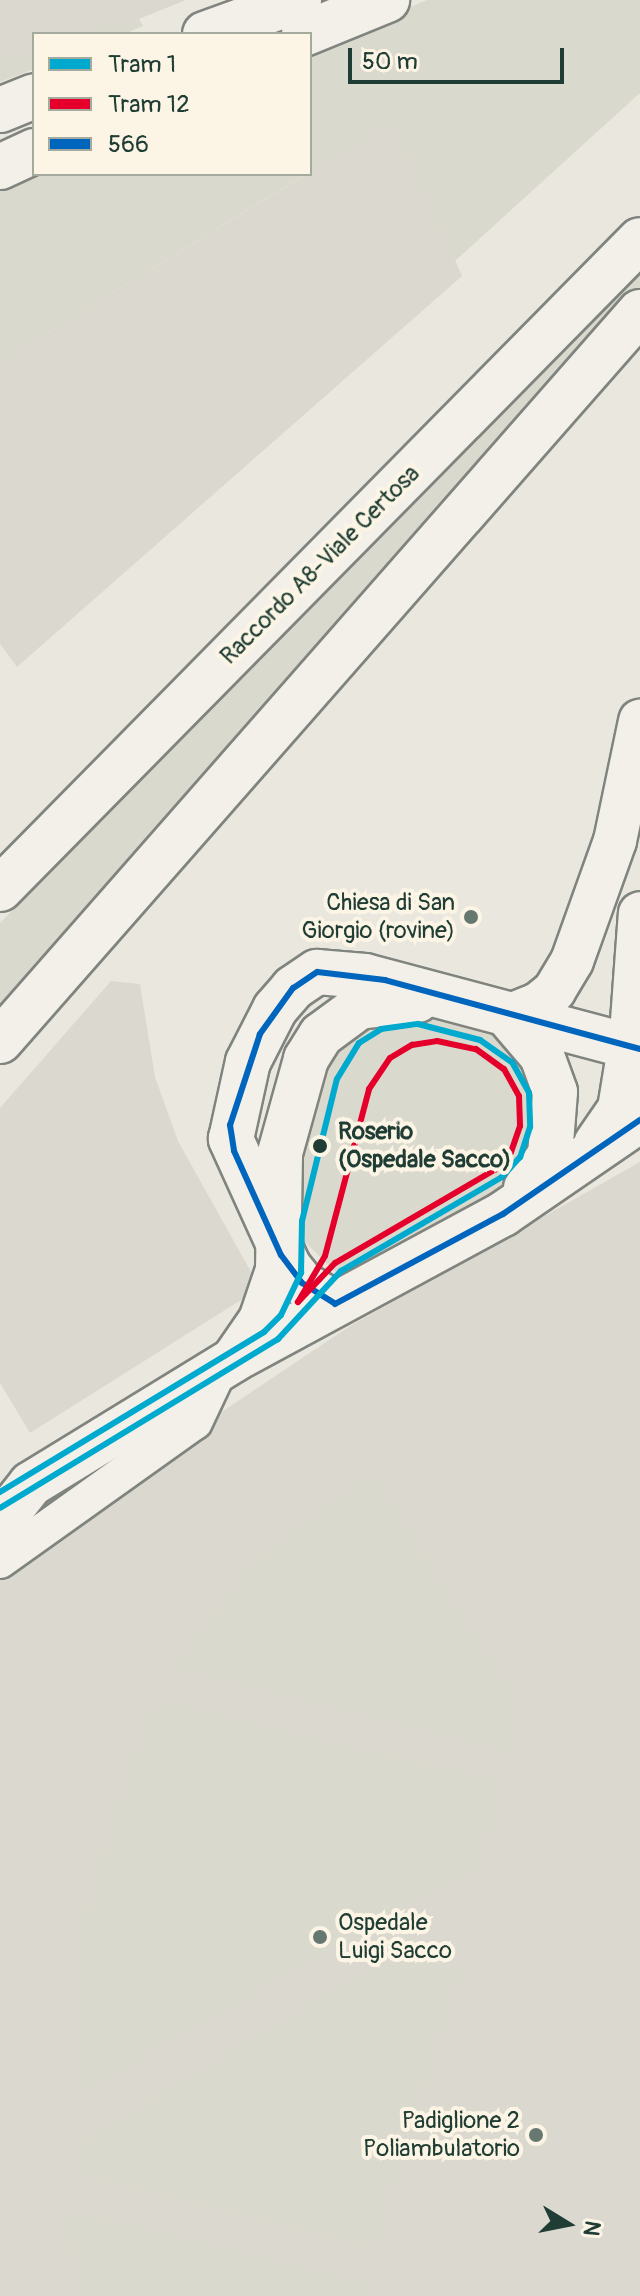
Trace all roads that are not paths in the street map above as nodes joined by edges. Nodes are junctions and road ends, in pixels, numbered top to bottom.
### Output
1 (299, 0) edge
2 (387, 0) edge
3 (211, 32) edge
4 (309, 32) edge
5 (32, 97) edge
6 (0, 110) edge
7 (32, 152) edge
8 (0, 167) edge
9 (640, 240) edge
10 (640, 312) edge
11 (640, 721) edge
12 (0, 889) edge
13 (640, 913) edge
14 (572, 961) junction
15 (508, 1016) junction
16 (0, 1041) edge
17 (635, 1049) edge
18 (640, 1120) edge
19 (583, 1156) junction
20 (503, 1214) junction
21 (281, 1255) junction
22 (335, 1304) junction
23 (226, 1364) junction
24 (16, 1485) edge
25 (0, 1523) edge
26 (0, 1561) edge

1 - 3 main road
2 - 4 main road
5 - 6 main road
7 - 8 main road
9 - 12 main road, Raccordo A8-Viale Certosa
10 - 16 main road
11 - 14 street
13 - 14 street
13 - 17 street
14 - 15 street
15 - 17 main road
15 - 20 main road
15 - 21 main road
17 - 19 main road
18 - 19 main road
19 - 20 main road
20 - 22 main road
21 - 22 main road
21 - 23 main road
22 - 23 main road
23 - 24 main road
23 - 26 street
24 - 25 main road

